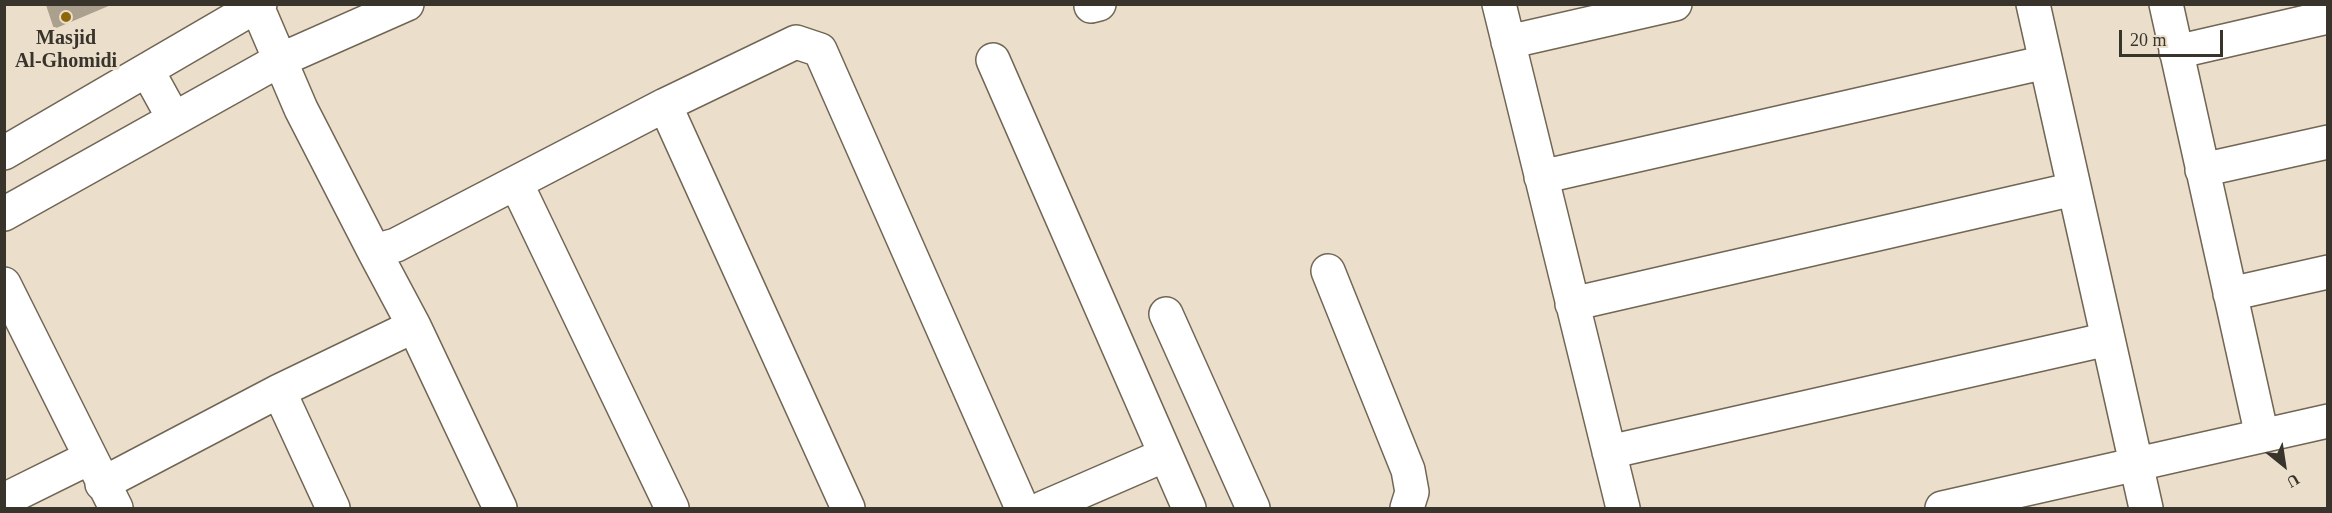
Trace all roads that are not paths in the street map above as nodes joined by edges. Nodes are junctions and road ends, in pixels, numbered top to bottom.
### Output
1 (407, 4) edge
2 (1499, 4) edge
3 (1675, 4) edge
4 (2033, 4) edge
5 (2166, 4) edge
6 (257, 5) edge
7 (2328, 18) edge
8 (1508, 42) junction
9 (2176, 52) junction
10 (993, 60) dead end
11 (278, 61) junction
12 (2046, 62) junction
13 (147, 70) junction
14 (665, 105) junction
15 (174, 119) junction
16 (2328, 142) edge
17 (4, 153) edge
18 (2202, 170) junction
19 (1541, 177) junction
20 (516, 183) junction
21 (2074, 189) junction
22 (4, 214) edge
23 (374, 251) junction
24 (1328, 271) dead end
25 (2328, 272) edge
26 (4, 284) edge
27 (2230, 294) junction
28 (1572, 303) junction
29 (1166, 314) dead end
30 (414, 326) junction
31 (2108, 339) junction
32 (279, 392) junction
33 (2328, 421) edge
34 (2262, 436) junction
35 (1609, 452) junction
36 (1165, 455) junction
37 (2136, 464) junction
38 (102, 483) edge
39 (4, 500) edge
40 (333, 508) edge
41 (500, 508) edge
42 (672, 508) edge
43 (848, 508) edge
44 (1022, 508) edge
45 (1043, 508) edge
46 (1189, 508) edge
47 (1253, 508) edge
48 (1407, 508) edge
49 (1623, 508) edge
50 (1942, 508) edge
51 (2146, 508) edge

1 - 11 street
2 - 8 street
3 - 8 street
4 - 12 street
5 - 9 street
6 - 11 street
6 - 13 street
7 - 9 street
8 - 19 street
9 - 18 street
10 - 36 street
11 - 15 street
11 - 23 street
12 - 19 street
12 - 21 street
13 - 15 street
13 - 17 street
14 - 20 street
14 - 43 street
14 - 44 street
15 - 22 street
16 - 18 street
18 - 27 street
19 - 28 street
20 - 23 street
20 - 42 street
21 - 28 street
21 - 31 street
23 - 30 street
24 - 48 street
25 - 27 street
26 - 38 street
27 - 34 street
28 - 35 street
29 - 47 street
30 - 32 street
30 - 41 street
31 - 35 street
31 - 37 street
32 - 38 street
32 - 40 street
33 - 34 street
34 - 37 street
35 - 49 street
36 - 45 street
36 - 46 street
37 - 50 street
37 - 51 street
38 - 39 street

